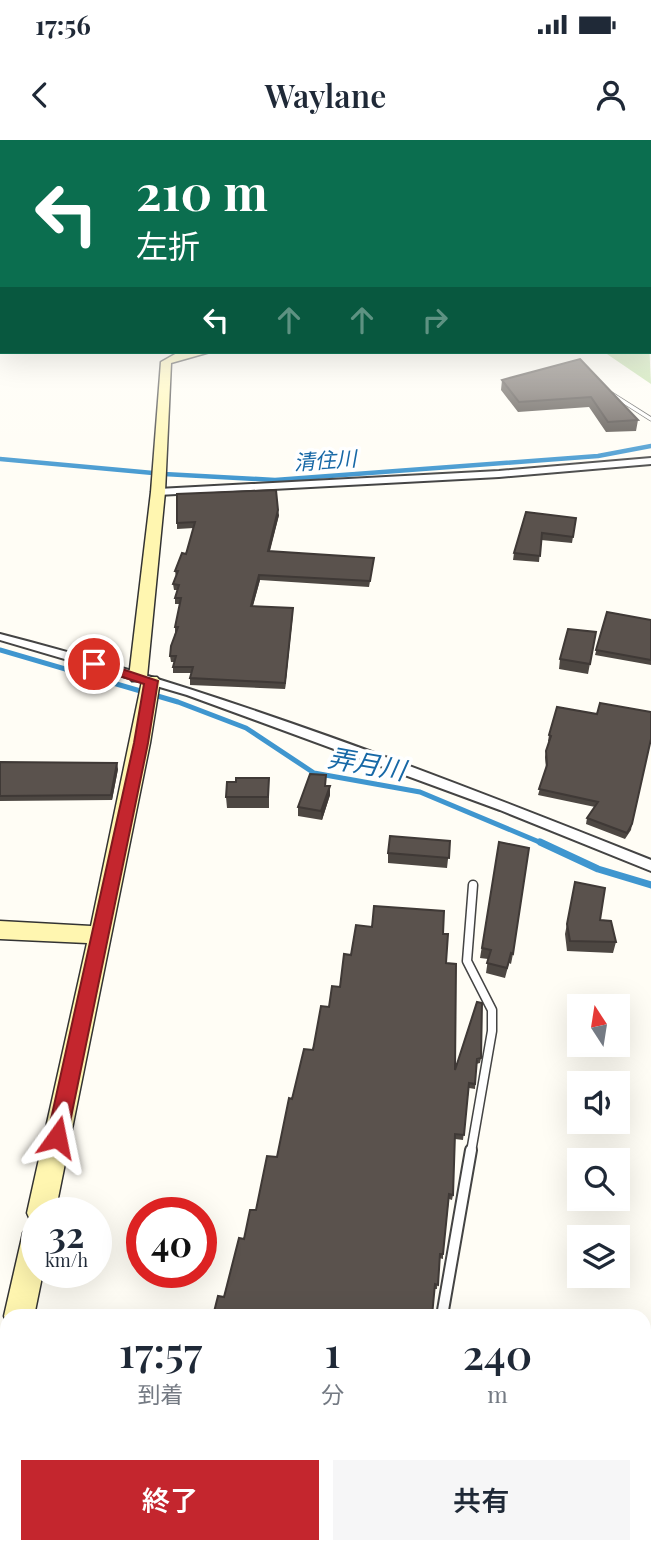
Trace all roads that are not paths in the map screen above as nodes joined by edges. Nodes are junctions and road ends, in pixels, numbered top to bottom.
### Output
1 (191, 354) edge
2 (607, 391) edge
3 (651, 419) edge
4 (651, 461) edge
5 (158, 492) junction
6 (0, 637) edge
7 (145, 679) junction
8 (651, 866) edge
9 (473, 886) dead end
10 (0, 930) edge
11 (100, 935) junction
12 (44, 1197) edge
13 (25, 1288) edge
14 (21, 1309) edge
15 (443, 1309) edge

1 - 5 street
2 - 3 lane
4 - 5 street
5 - 7 street
6 - 7 street
7 - 8 street
7 - 11 street
9 - 15 lane
10 - 11 street
11 - 12 street
13 - 14 street

